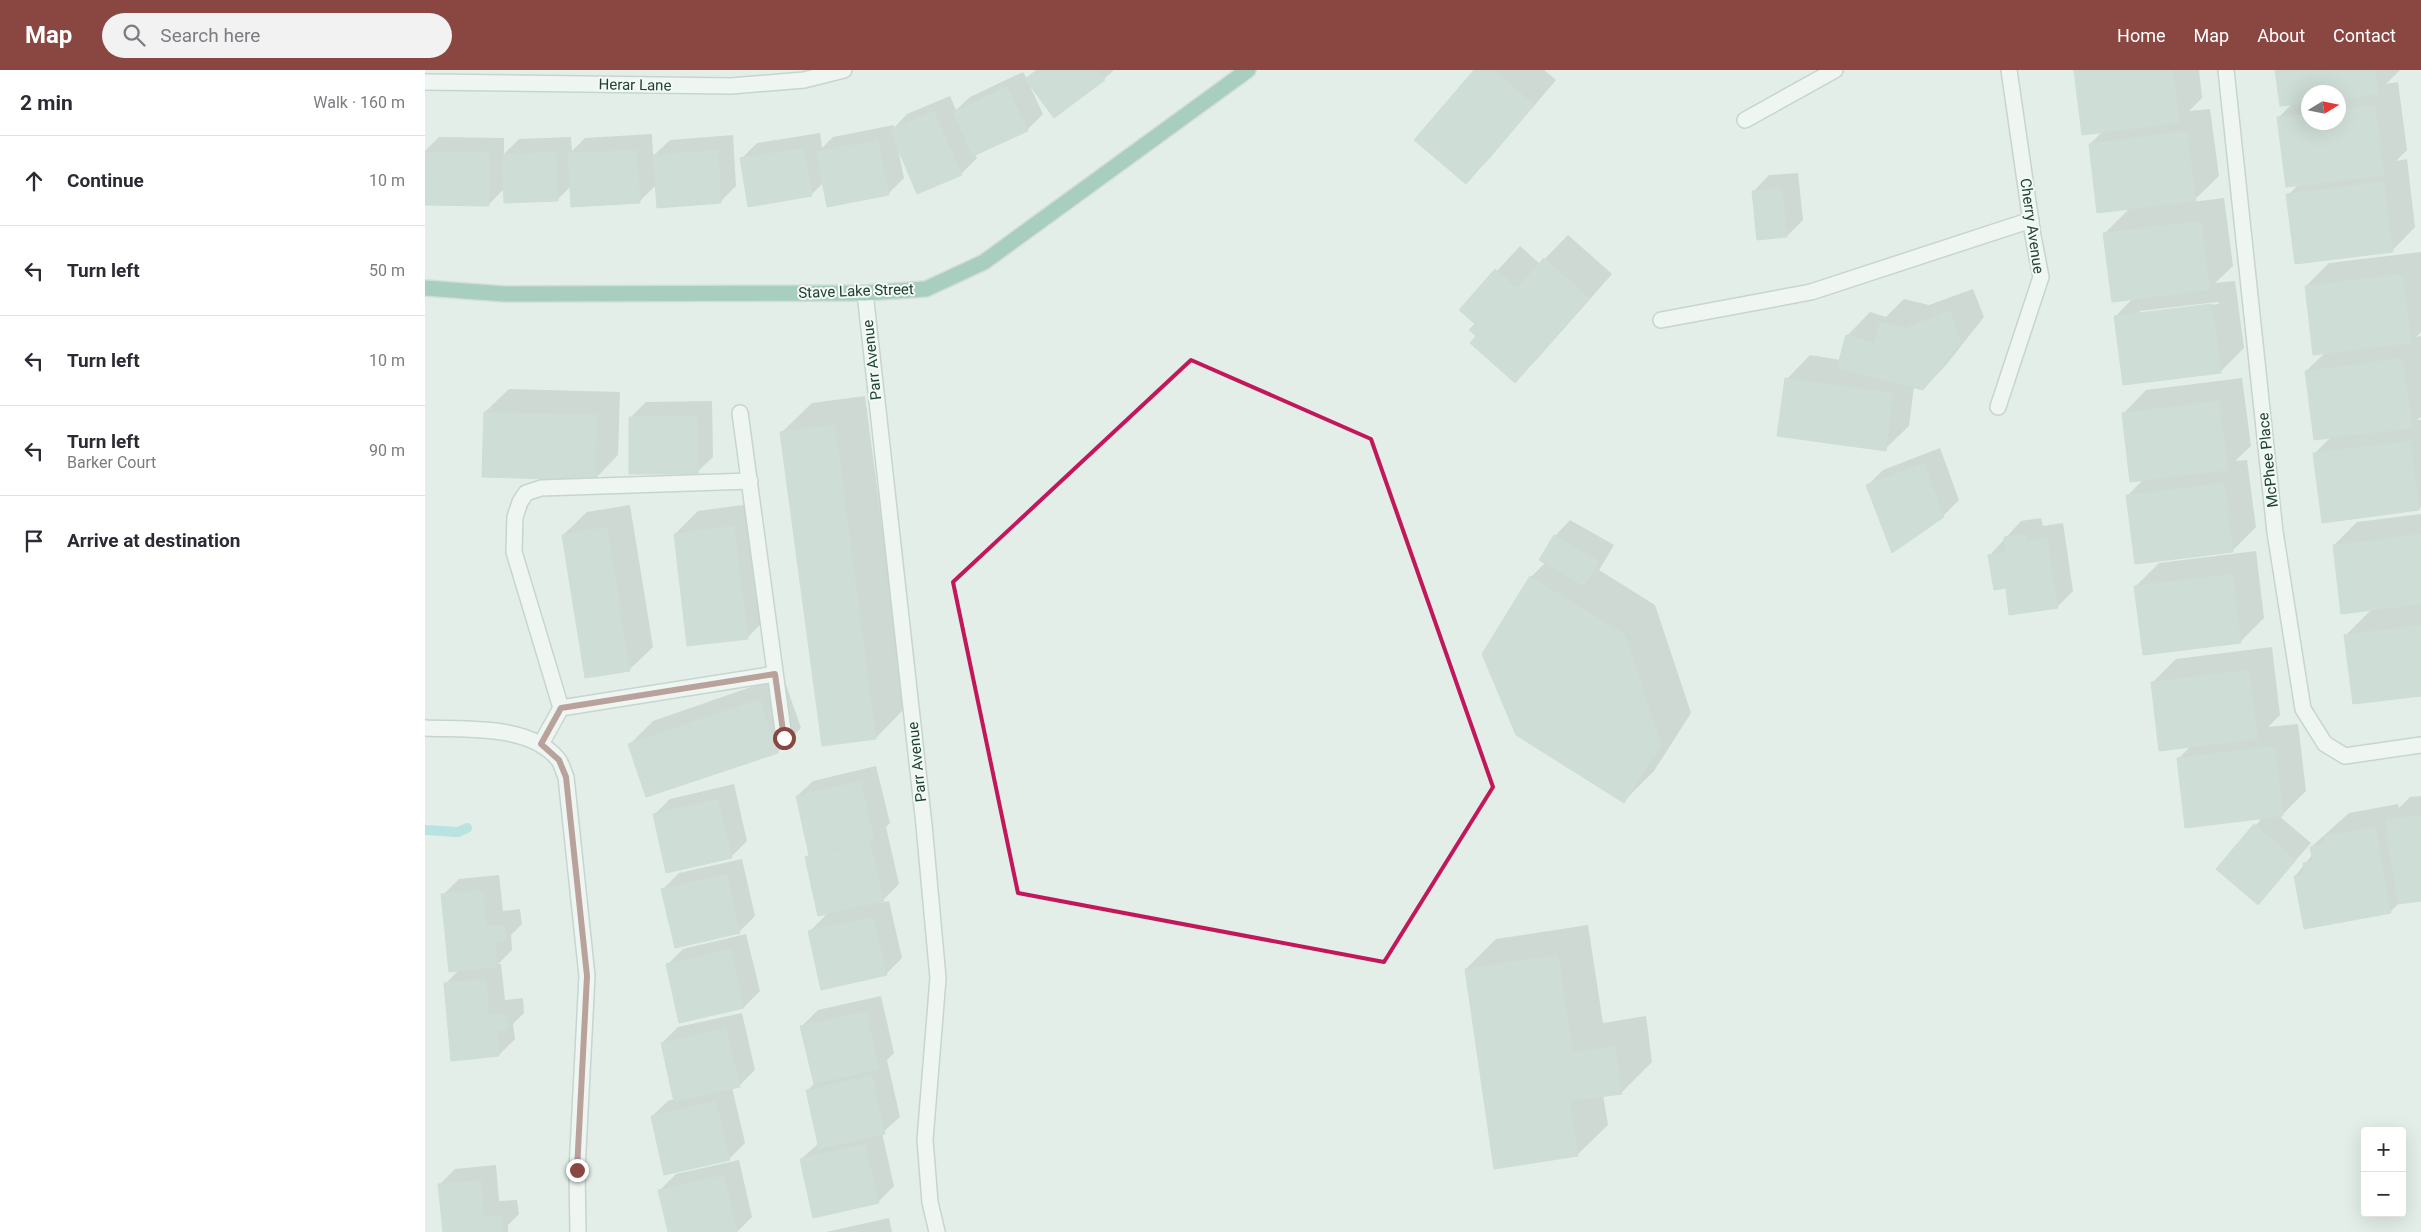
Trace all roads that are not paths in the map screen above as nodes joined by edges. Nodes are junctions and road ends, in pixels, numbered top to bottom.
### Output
1 (845, 70) edge
2 (1248, 70) edge
3 (1835, 70) edge
4 (2009, 70) edge
5 (2226, 70) edge
6 (425, 82) edge
7 (1745, 120) dead end
8 (2031, 220) junction
9 (425, 288) edge
10 (865, 292) junction
11 (1661, 320) dead end
12 (1998, 407) dead end
13 (740, 413) dead end
14 (750, 481) junction
15 (775, 674) junction
16 (561, 708) junction
17 (425, 728) edge
18 (784, 738) dead end
19 (541, 744) junction
20 (2421, 746) edge
21 (578, 1232) edge
22 (937, 1232) edge

1 - 6 street, Herar Lane
2 - 10 main road, Stave Lake Street
3 - 7 street
4 - 8 street, Cherry Avenue
5 - 20 street, McPhee Place
8 - 11 street
8 - 12 street, Cherry Avenue
9 - 10 main road, Stave Lake Street
10 - 22 street, Parr Avenue
13 - 14 street
14 - 15 street
14 - 16 street
15 - 16 street
15 - 18 street
16 - 19 street
17 - 19 street
19 - 21 street

